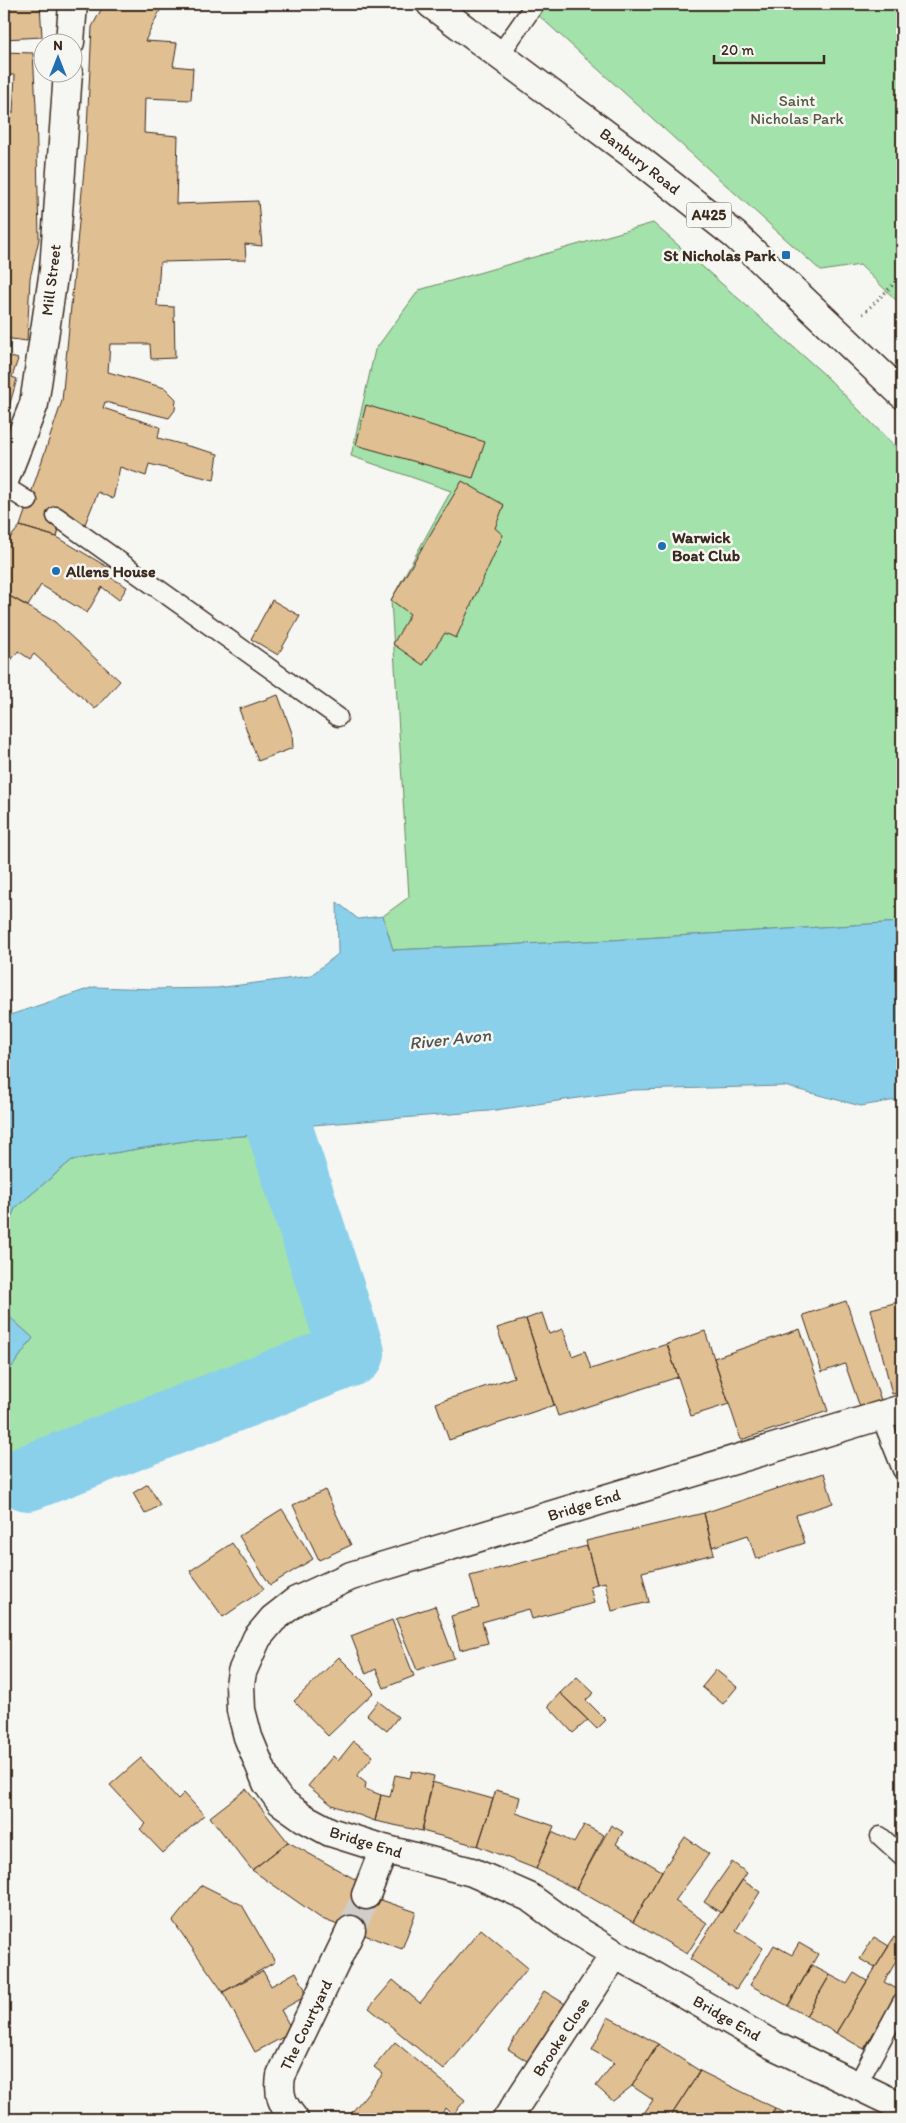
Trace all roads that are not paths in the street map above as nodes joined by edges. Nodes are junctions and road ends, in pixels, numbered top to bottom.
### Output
1 (73, 4) edge
2 (431, 4) edge
3 (535, 4) edge
4 (71, 32) edge
5 (500, 54) junction
6 (67, 82) edge
7 (902, 394) edge
8 (4, 481) edge
9 (4, 486) edge
10 (28, 501) dead end
11 (56, 516) dead end
12 (338, 717) dead end
13 (891, 1412) edge
14 (902, 1470) edge
15 (880, 1836) dead end
16 (384, 1849) junction
17 (902, 1856) edge
18 (366, 1895) tunnel mouth
19 (351, 1930) tunnel mouth
20 (615, 1954) junction
21 (902, 2002) edge
22 (857, 2085) junction
23 (902, 2107) edge
24 (294, 2119) edge
25 (507, 2119) edge

1 - 4 street
2 - 5 street, Banbury Road / A425
3 - 5 lane
5 - 7 street, Banbury Road / A425
6 - 8 street, Mill Street
9 - 10 lane
11 - 12 lane
13 - 14 lane
13 - 16 street, Bridge End
15 - 17 lane
16 - 18 street
16 - 20 street, Bridge End
19 - 24 street, The Courtyard
20 - 22 street, Bridge End
20 - 25 street, Brooke Close
21 - 22 lane
22 - 23 street, Bridge End

